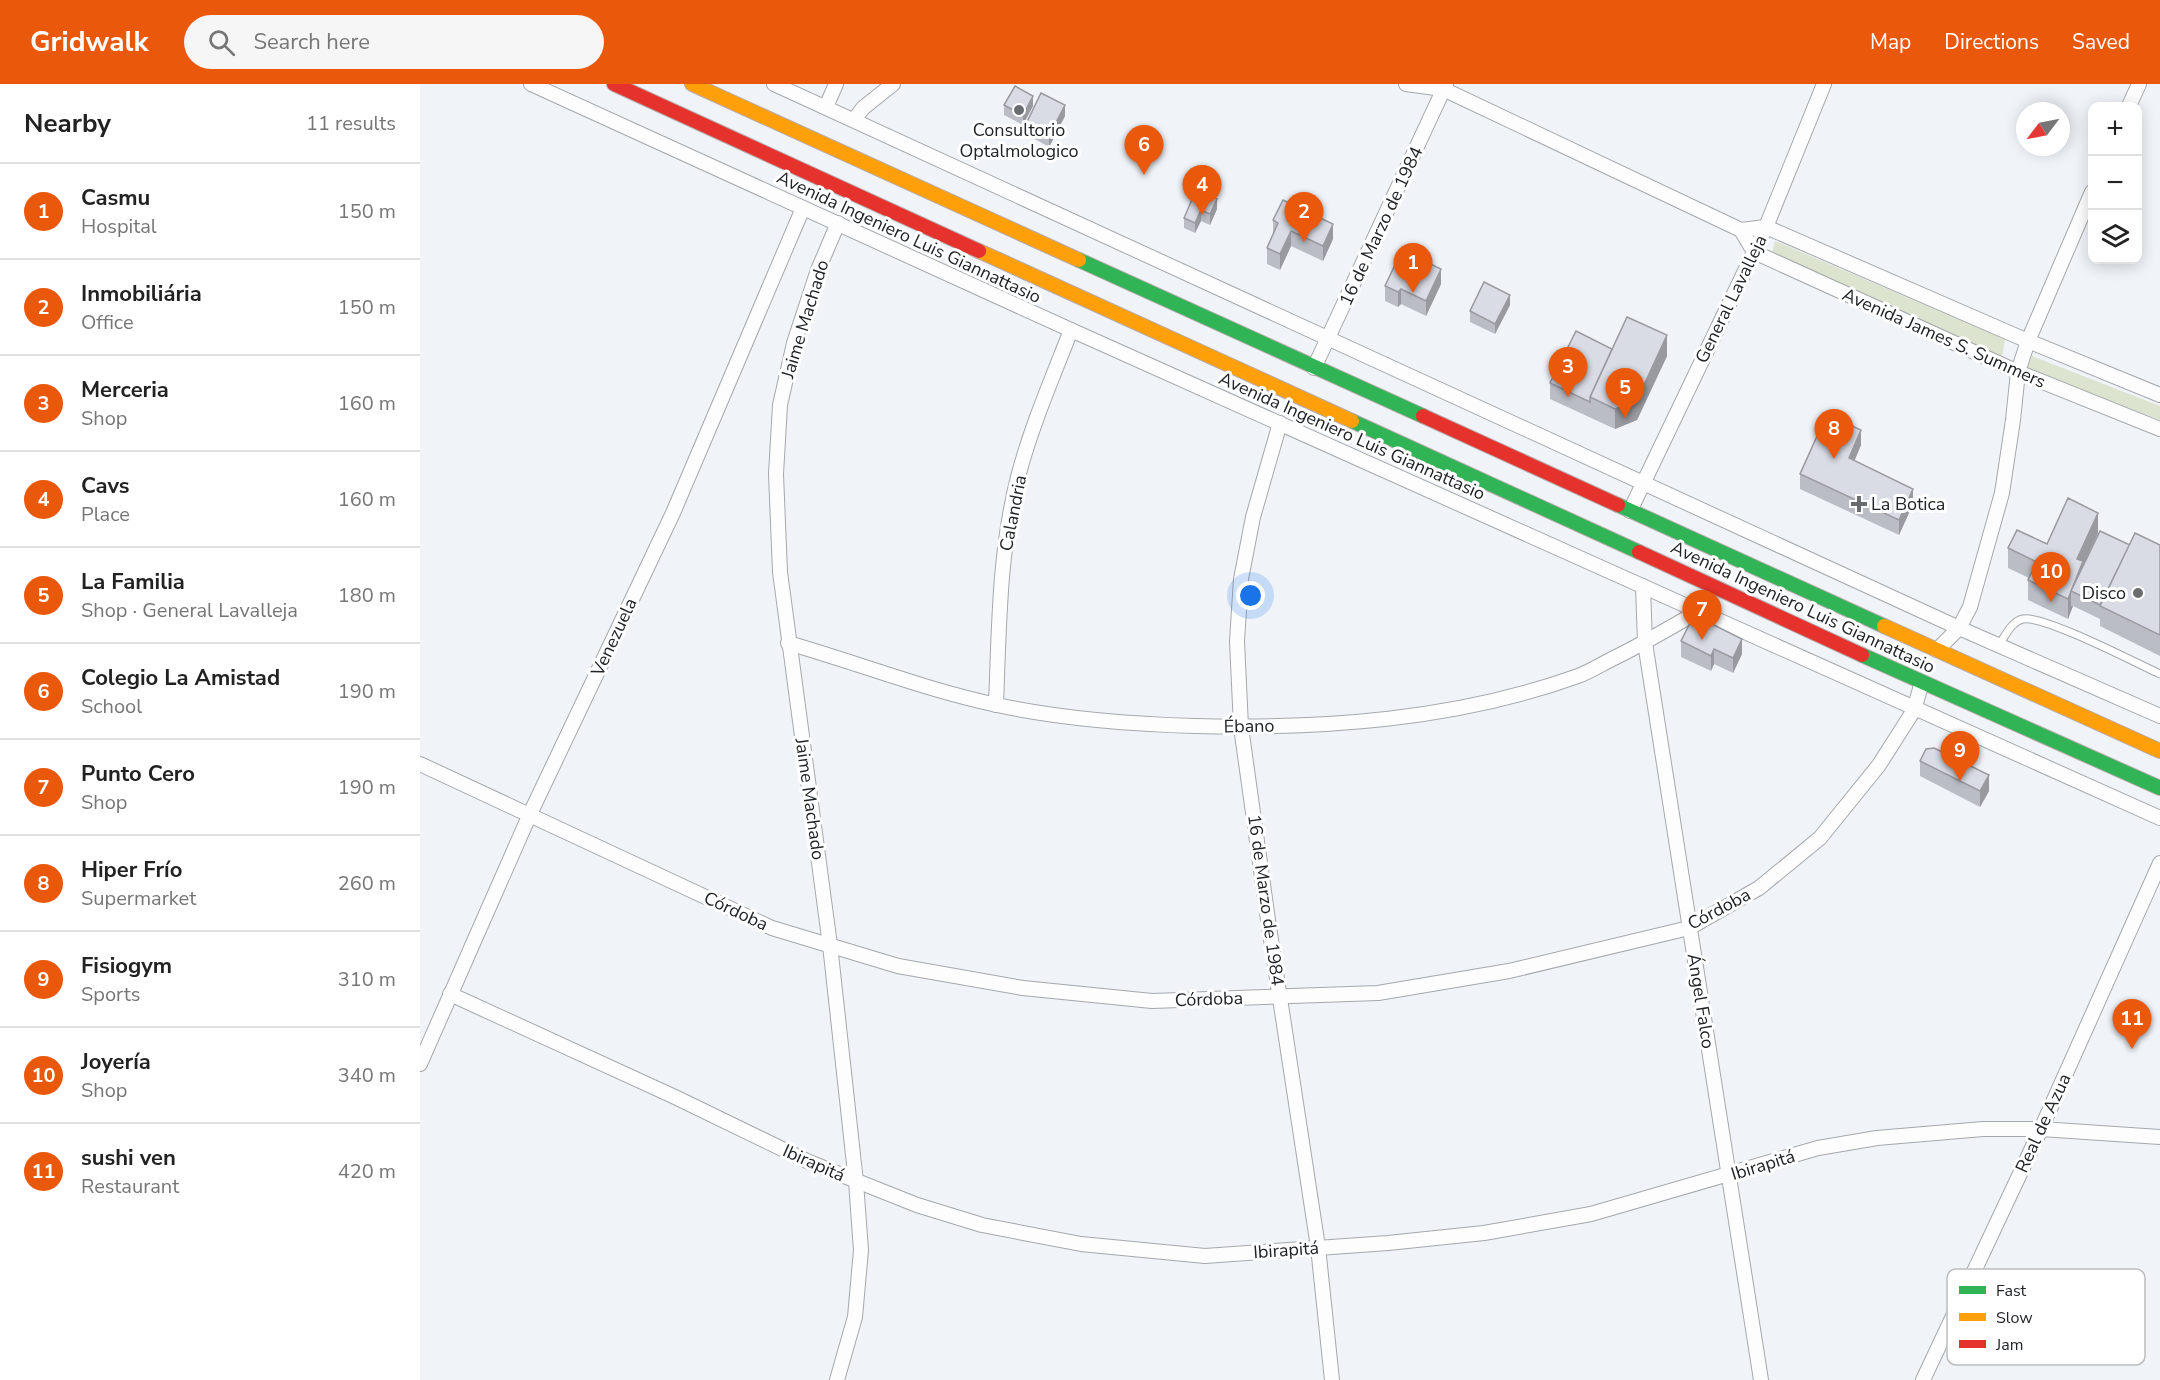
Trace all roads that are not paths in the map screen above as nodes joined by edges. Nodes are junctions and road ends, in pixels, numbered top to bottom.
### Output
1 (531, 84) edge
2 (614, 84) edge
3 (692, 84) edge
4 (774, 84) edge
5 (836, 84) edge
6 (894, 84) edge
7 (1406, 84) edge
8 (1824, 84) edge
9 (2139, 84) edge
10 (1443, 86) edge
11 (2132, 102) edge
12 (826, 107) junction
13 (854, 120) junction
14 (2088, 201) edge
15 (803, 208) junction
16 (838, 224) junction
17 (1766, 227) junction
18 (1741, 230) junction
19 (1754, 252) junction
20 (1071, 330) junction
21 (1329, 338) junction
22 (2028, 341) junction
23 (1314, 368) junction
24 (2018, 372) junction
25 (2160, 395) edge
26 (1280, 423) junction
27 (2160, 429) edge
28 (1642, 483) junction
29 (1630, 511) junction
30 (1643, 586) junction
31 (1699, 611) junction
32 (1959, 628) junction
33 (1645, 642) junction
34 (788, 643) junction
35 (1999, 645) junction
36 (1937, 650) junction
37 (2160, 674) edge
38 (1922, 682) junction
39 (996, 705) junction
40 (1914, 710) junction
41 (2160, 716) edge
42 (1240, 727) junction
43 (2160, 752) edge
44 (420, 764) edge
45 (2160, 788) edge
46 (530, 814) junction
47 (2160, 818) edge
48 (2160, 863) edge
49 (1689, 927) junction
50 (830, 945) junction
51 (450, 994) junction
52 (1280, 998) junction
53 (420, 1064) edge
54 (2041, 1129) junction
55 (2160, 1137) edge
56 (1729, 1175) junction
57 (856, 1182) junction
58 (1318, 1248) junction
59 (1975, 1269) edge
60 (1947, 1329) edge
61 (837, 1380) edge
62 (1332, 1380) edge
63 (1761, 1380) edge
64 (1923, 1380) edge

1 - 15 street, Avenida Ingeniero Luis Giannattasio
2 - 38 main road, Avenida Ingeniero Luis Giannattasio
3 - 23 main road, Avenida Ingeniero Luis Giannattasio
4 - 12 street
5 - 12 street
6 - 13 street
7 - 10 street
8 - 17 street, General Lavalleja
9 - 11 street
10 - 18 street
10 - 21 street, 16 de Marzo de 1984
12 - 13 street
13 - 21 street
14 - 22 street
15 - 16 street, Avenida Ingeniero Luis Giannattasio
15 - 46 street, Venezuela
16 - 20 street, Avenida Ingeniero Luis Giannattasio
16 - 34 street, Jaime Machado
17 - 18 street
17 - 19 street, General Lavalleja
17 - 22 street, Avenida James S. Summers
18 - 19 street
19 - 24 street, Avenida James S. Summers
19 - 28 street, General Lavalleja
20 - 26 street, Avenida Ingeniero Luis Giannattasio
20 - 39 street, Calandria
21 - 23 street, 16 de Marzo de 1984
21 - 28 street
22 - 24 street
22 - 25 street, Avenida James S. Summers
23 - 29 main road, Avenida Ingeniero Luis Giannattasio
24 - 27 street, Avenida James S. Summers
24 - 32 street
26 - 30 street, Avenida Ingeniero Luis Giannattasio
26 - 42 street, 16 de Marzo de 1984
28 - 29 street, General Lavalleja
28 - 32 street
29 - 36 main road, Avenida Ingeniero Luis Giannattasio
30 - 31 street, Avenida Ingeniero Luis Giannattasio
30 - 33 street, Ángel Falco
31 - 33 street, Ébano
31 - 40 street, Avenida Ingeniero Luis Giannattasio
32 - 35 street
32 - 36 street
33 - 42 street, Ébano
33 - 49 street, Ángel Falco
34 - 39 street, Ébano
34 - 50 street, Jaime Machado
35 - 37 lane
35 - 41 street
36 - 43 main road, Avenida Ingeniero Luis Giannattasio
38 - 40 street, Córdoba
38 - 45 main road, Avenida Ingeniero Luis Giannattasio
39 - 42 street, Ébano
40 - 47 street, Avenida Ingeniero Luis Giannattasio
40 - 49 street, Córdoba
42 - 52 street, 16 de Marzo de 1984
44 - 46 street, Córdoba
46 - 50 street, Córdoba
46 - 51 street, Venezuela
48 - 54 street, Real de Azua
49 - 52 street, Córdoba
49 - 56 street, Ángel Falco
50 - 52 street, Córdoba
50 - 57 street, Jaime Machado
51 - 53 street, Venezuela
51 - 57 street, Ibirapitá
52 - 58 street, 16 de Marzo de 1984
54 - 55 street, Ibirapitá
54 - 56 street, Ibirapitá
54 - 59 street, Real de Azua
56 - 58 street, Ibirapitá
56 - 63 street, Ángel Falco
57 - 58 street, Ibirapitá
57 - 61 street, Jaime Machado
58 - 62 street, 16 de Marzo de 1984
60 - 64 street, Real de Azua

